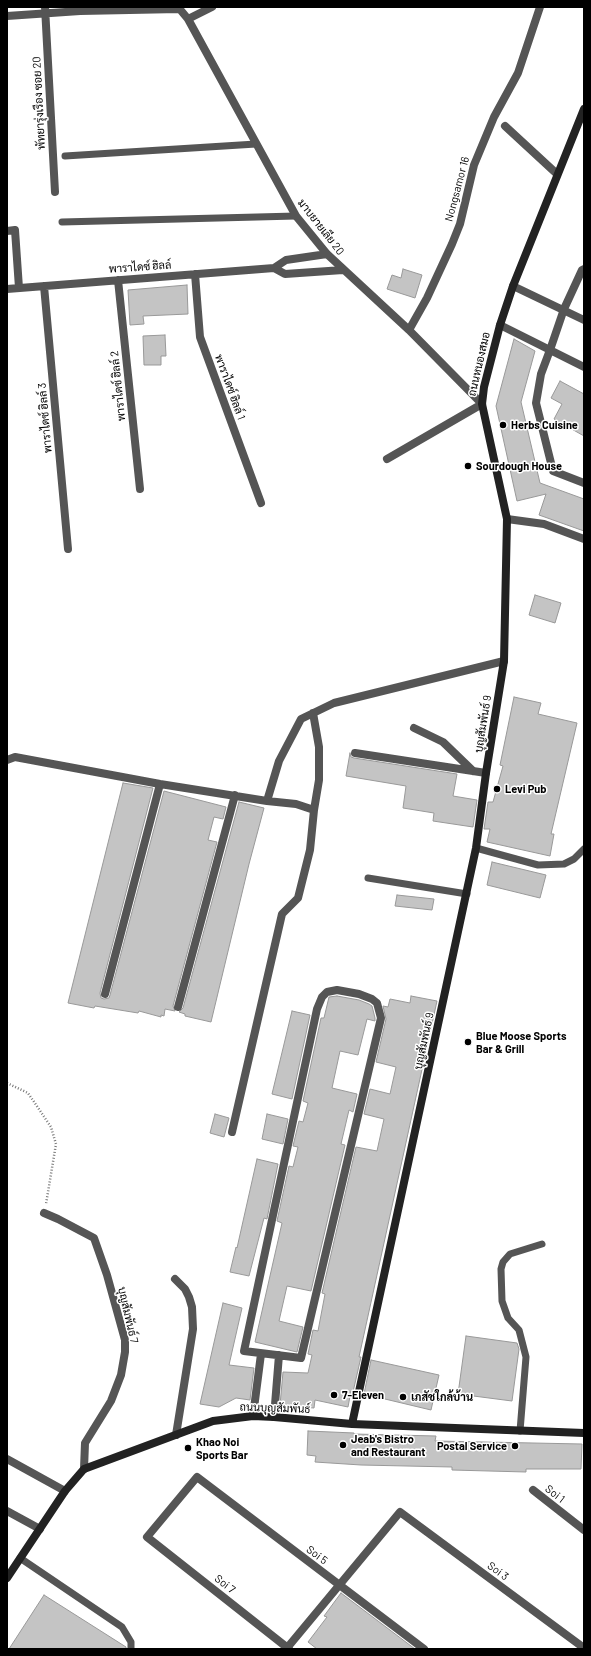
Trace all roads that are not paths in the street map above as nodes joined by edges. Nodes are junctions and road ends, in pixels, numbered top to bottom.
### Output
1 (212, 7) edge
2 (540, 7) edge
3 (178, 8) edge
4 (45, 10) edge
5 (7, 16) edge
6 (188, 20) junction
7 (584, 109) edge
8 (505, 126) dead end
9 (256, 144) junction
10 (65, 156) dead end
11 (557, 174) junction
12 (55, 192) dead end
13 (296, 216) junction
14 (62, 222) dead end
15 (7, 231) edge
16 (326, 254) junction
17 (274, 268) junction
18 (584, 269) edge
19 (343, 270) junction
20 (194, 274) junction
21 (118, 280) junction
22 (44, 286) junction
23 (513, 286) junction
24 (19, 288) junction
25 (7, 289) edge
26 (564, 310) junction
27 (584, 320) edge
28 (500, 325) junction
29 (409, 330) junction
30 (550, 350) junction
31 (584, 367) edge
32 (482, 404) junction
33 (387, 459) dead end
34 (584, 483) edge
35 (140, 489) dead end
36 (261, 503) dead end
37 (507, 519) junction
38 (584, 539) edge
39 (68, 549) dead end
40 (504, 661) junction
41 (313, 713) junction
42 (414, 728) dead end
43 (355, 753) dead end
44 (7, 760) edge
45 (473, 771) junction
46 (486, 773) junction
47 (160, 784) junction
48 (235, 796) junction
49 (267, 800) junction
50 (314, 810) junction
51 (476, 848) junction
52 (584, 849) edge
53 (368, 878) dead end
54 (467, 894) junction
55 (105, 994) dead end
56 (178, 1007) dead end
57 (232, 1132) dead end
58 (44, 1213) road end
59 (542, 1244) dead end
60 (175, 1279) dead end
61 (261, 1354) junction
62 (279, 1355) junction
63 (253, 1416) junction
64 (274, 1417) junction
65 (352, 1424) junction
66 (520, 1431) junction
67 (584, 1433) edge
68 (176, 1435) junction
69 (7, 1459) edge
70 (84, 1469) junction
71 (196, 1477) joint
72 (532, 1490) dead end
73 (65, 1491) junction
74 (7, 1511) edge
75 (40, 1529) junction
76 (584, 1530) edge
77 (20, 1558) junction
78 (7, 1578) edge
79 (339, 1585) junction
80 (288, 1648) edge
81 (584, 1648) edge
82 (131, 1649) edge
83 (424, 1649) edge

1 - 6 street
2 - 29 street, Nongsamor 16
3 - 4 street
3 - 6 street, มาบยายเลีย 20
4 - 5 street
4 - 12 street, พัทยารุ่งเรือง ซอย 20
6 - 9 street, มาบยายเลีย 20
7 - 11 street, ถนนหนองสมอ
8 - 11 street
9 - 10 lane
9 - 13 street, มาบยายเลีย 20
11 - 23 street, ถนนหนองสมอ
13 - 14 lane
13 - 16 street, มาบยายเลีย 20
15 - 24 street
16 - 17 street, พาราไดซ์ ฮิลล์
16 - 19 street, มาบยายเลีย 20
17 - 19 street, พาราไดซ์ ฮิลล์
17 - 20 street, พาราไดซ์ ฮิลล์
18 - 26 street
19 - 29 street, มาบยายเลีย 20
20 - 21 street, พาราไดซ์ ฮิลล์
20 - 36 street, พาราไดซ์ ฮิลล์ 1
21 - 22 street, พาราไดซ์ ฮิลล์
21 - 35 street, พาราไดซ์ ฮิลล์ 2
22 - 24 street, พาราไดซ์ ฮิลล์
22 - 39 street, พาราไดซ์ ฮิลล์ 3
23 - 26 street
23 - 28 street, ถนนหนองสมอ
24 - 25 street, พาราไดซ์ ฮิลล์
26 - 27 street
26 - 30 street
28 - 30 street
28 - 32 street, ถนนหนองสมอ
29 - 32 street, มาบยายเลีย 20
30 - 31 street
30 - 34 street
32 - 33 street
32 - 37 street, ถนนหนองสมอ
37 - 38 street
37 - 40 street, ถนนหนองสมอ
40 - 41 street
40 - 46 street, บุญสัมพันธ์ 9
41 - 49 street
41 - 50 street
42 - 45 street
43 - 45 street
44 - 47 street
45 - 46 street
46 - 51 street, บุญสัมพันธ์ 9
47 - 48 street
47 - 55 street
48 - 49 street
48 - 56 street
49 - 50 street
50 - 57 street
51 - 52 lane
51 - 54 street, บุญสัมพันธ์ 9
53 - 54 lane
54 - 65 street, บุญสัมพันธ์ 9
58 - 70 street, บุญสัมพันธ์ 7
59 - 66 lane
60 - 68 street
61 - 62 street
61 - 62 street
61 - 63 street
62 - 64 street
63 - 64 street, ถนนบุญสัมพันธ์
63 - 68 street, ถนนบุญสัมพันธ์
64 - 65 street, ถนนบุญสัมพันธ์
65 - 66 street, ถนนบุญสัมพันธ์
66 - 67 street, ถนนบุญสัมพันธ์
68 - 70 street, ถนนบุญสัมพันธ์
69 - 73 street
70 - 73 street, ถนนบุญสัมพันธ์
71 - 79 street, Soi 5
71 - 80 street, Soi 7
72 - 76 street, Soi 1
73 - 75 street, ถนนบุญสัมพันธ์
74 - 75 street
75 - 77 street, ถนนบุญสัมพันธ์
77 - 78 street, ถนนบุญสัมพันธ์
77 - 82 lane
79 - 80 street
79 - 81 street, Soi 3
79 - 83 street, Soi 5

